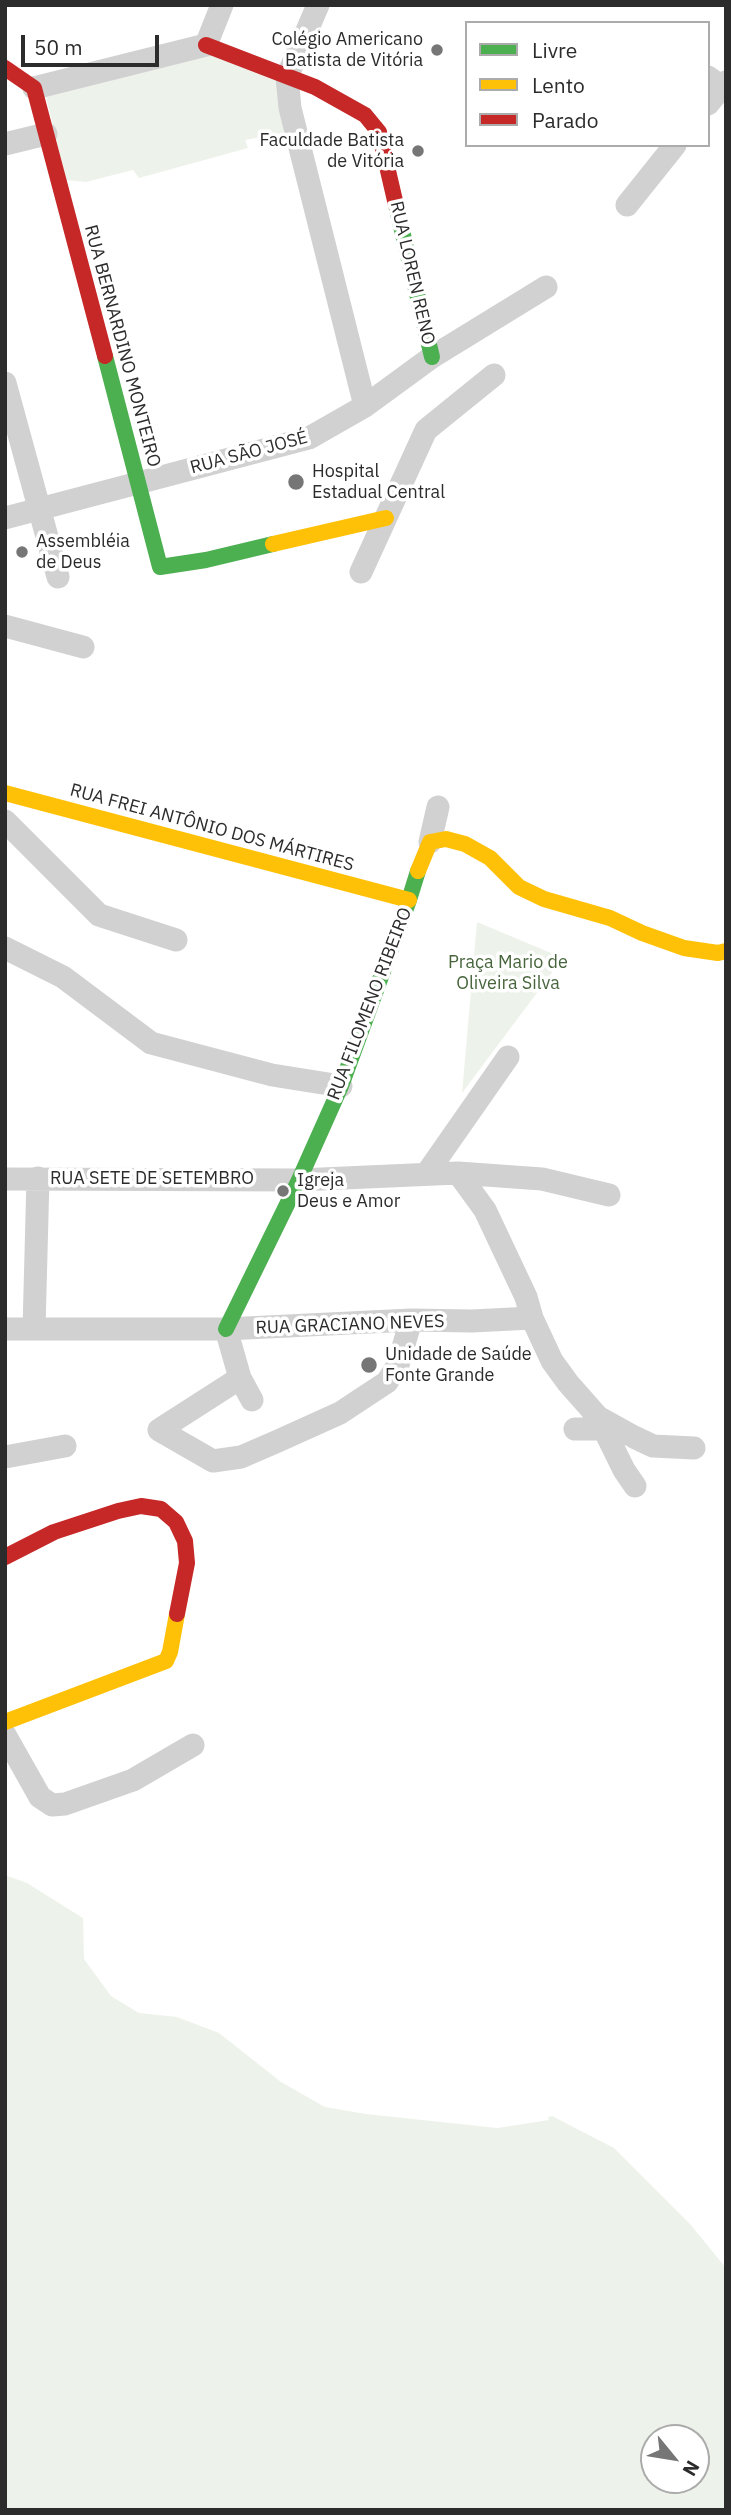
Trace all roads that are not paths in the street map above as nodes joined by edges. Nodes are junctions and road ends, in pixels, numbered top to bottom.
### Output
1 (222, 5) edge
2 (318, 5) edge
3 (206, 45) junction
4 (5, 68) edge
5 (287, 77) junction
6 (34, 88) junction
7 (47, 134) junction
8 (5, 145) edge
9 (673, 147) edge
10 (627, 205) dead end
11 (545, 287) dead end
12 (432, 357) junction
13 (494, 374) dead end
14 (5, 383) edge
15 (365, 406) junction
16 (138, 484) junction
17 (38, 509) junction
18 (5, 518) edge
19 (386, 518) junction
20 (361, 572) dead end
21 (58, 577) dead end
22 (5, 625) edge
23 (83, 647) dead end
24 (5, 793) edge
25 (438, 807) dead end
26 (5, 821) edge
27 (438, 840) junction
28 (409, 901) junction
29 (176, 940) dead end
30 (5, 948) edge
31 (726, 951) edge
32 (508, 1056) dead end
33 (341, 1086) junction
34 (427, 1172) junction
35 (458, 1173) junction
36 (38, 1178) junction
37 (5, 1179) edge
38 (299, 1180) junction
39 (609, 1195) dead end
40 (532, 1318) junction
41 (411, 1320) junction
42 (5, 1329) edge
43 (34, 1329) junction
44 (226, 1329) junction
45 (240, 1378) junction
46 (252, 1400) dead end
47 (600, 1423) junction
48 (575, 1429) dead end
49 (65, 1446) dead end
50 (694, 1448) dead end
51 (5, 1457) edge
52 (635, 1486) dead end
53 (5, 1557) edge
54 (5, 1722) edge
55 (5, 1735) edge
56 (193, 1745) dead end

1 - 3 street
2 - 5 street
3 - 5 street, RUA LOREN RENO
3 - 6 street
4 - 6 street
5 - 12 street, RUA LOREN RENO
5 - 15 street
6 - 7 street, RUA BERNARDINO MONTEIRO
7 - 8 street
7 - 16 street, RUA BERNARDINO MONTEIRO
9 - 10 street
11 - 12 street, RUA SÃO JOSÉ
12 - 15 street, RUA SÃO JOSÉ
13 - 19 street
14 - 17 street
15 - 16 street, RUA SÃO JOSÉ
16 - 17 street, RUA SÃO JOSÉ
16 - 19 street, RUA BERNARDINO MONTEIRO
17 - 18 street, RUA SÃO JOSÉ
17 - 21 street
19 - 20 street
22 - 23 street
24 - 28 street, RUA FREI ANTÔNIO DOS MÁRTIRES
25 - 27 street
26 - 29 street
27 - 28 street, RUA FILOMENO RIBEIRO
27 - 31 street
28 - 33 street, RUA FILOMENO RIBEIRO
30 - 33 street
32 - 34 street
33 - 38 street, RUA FILOMENO RIBEIRO
34 - 35 street
34 - 38 street
35 - 39 street
35 - 40 street
36 - 37 street, RUA SETE DE SETEMBRO
36 - 38 street, RUA SETE DE SETEMBRO
36 - 43 street
38 - 44 street, RUA FILOMENO RIBEIRO
40 - 41 street, RUA GRACIANO NEVES
40 - 47 street
41 - 44 street, RUA GRACIANO NEVES
41 - 45 street
42 - 43 street, RUA GRACIANO NEVES
43 - 44 street, RUA GRACIANO NEVES
44 - 45 street
45 - 46 street
47 - 48 street
47 - 50 street
47 - 52 street
49 - 51 street
53 - 54 street
55 - 56 street

